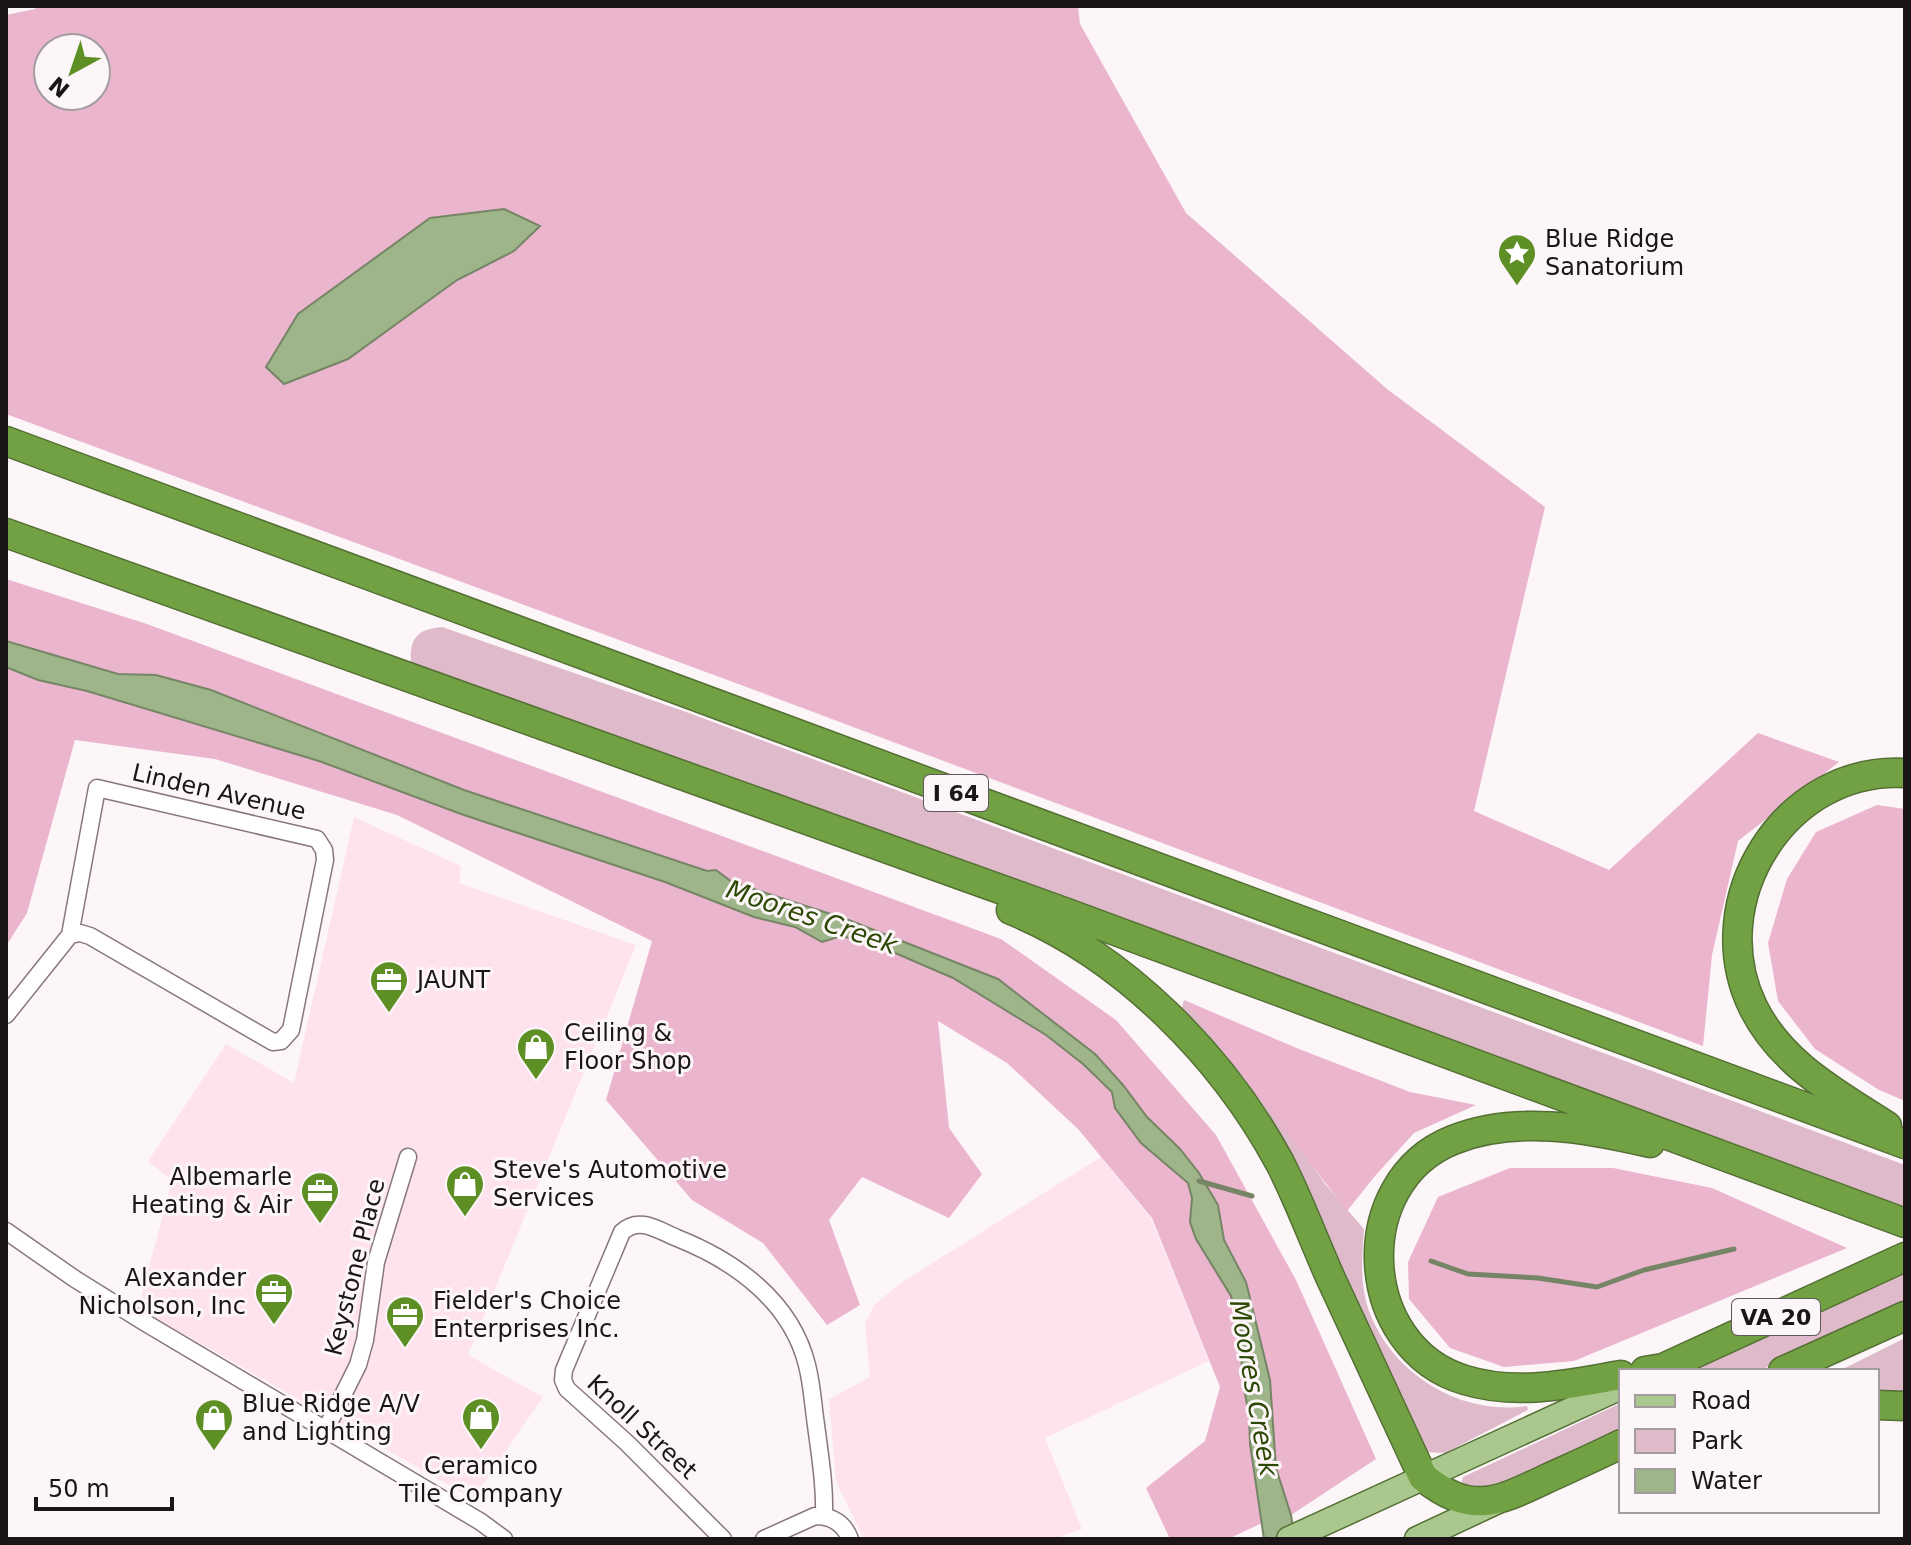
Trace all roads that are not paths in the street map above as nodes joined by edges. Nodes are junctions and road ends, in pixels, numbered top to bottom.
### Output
1 (6, 441) edge
2 (6, 533) edge
3 (1905, 773) edge
4 (749, 798) junction
5 (70, 935) junction
6 (6, 1015) edge
7 (1905, 1137) edge
8 (1905, 1144) edge
9 (408, 1157) dead end
10 (1768, 1170) junction
11 (1905, 1223) edge
12 (6, 1231) edge
13 (1900, 1260) edge
14 (1905, 1316) edge
15 (1657, 1369) edge
16 (1787, 1369) edge
17 (1619, 1375) edge
18 (1619, 1388) edge
19 (1879, 1405) edge
20 (1905, 1406) edge
21 (325, 1431) junction
22 (1619, 1445) edge
23 (1423, 1477) junction
24 (1500, 1500) junction
25 (824, 1516) junction
26 (504, 1539) edge
27 (723, 1539) edge
28 (764, 1539) edge
29 (850, 1539) edge
30 (1289, 1539) edge
31 (1417, 1539) edge

1 - 8 highway, I 64
2 - 4 highway
3 - 7 highway
4 - 10 highway
4 - 23 highway
5 - 5 street, Linden Avenue
5 - 6 street, Linden Avenue
9 - 21 street, Keystone Place
10 - 11 highway
10 - 17 highway
12 - 21 street
13 - 15 highway, VA 20
14 - 16 highway, VA 20
18 - 23 main road
19 - 20 highway
21 - 26 street
22 - 24 highway
23 - 24 highway
23 - 30 main road
24 - 31 main road
25 - 27 street, Knoll Street
25 - 28 street
25 - 29 street

